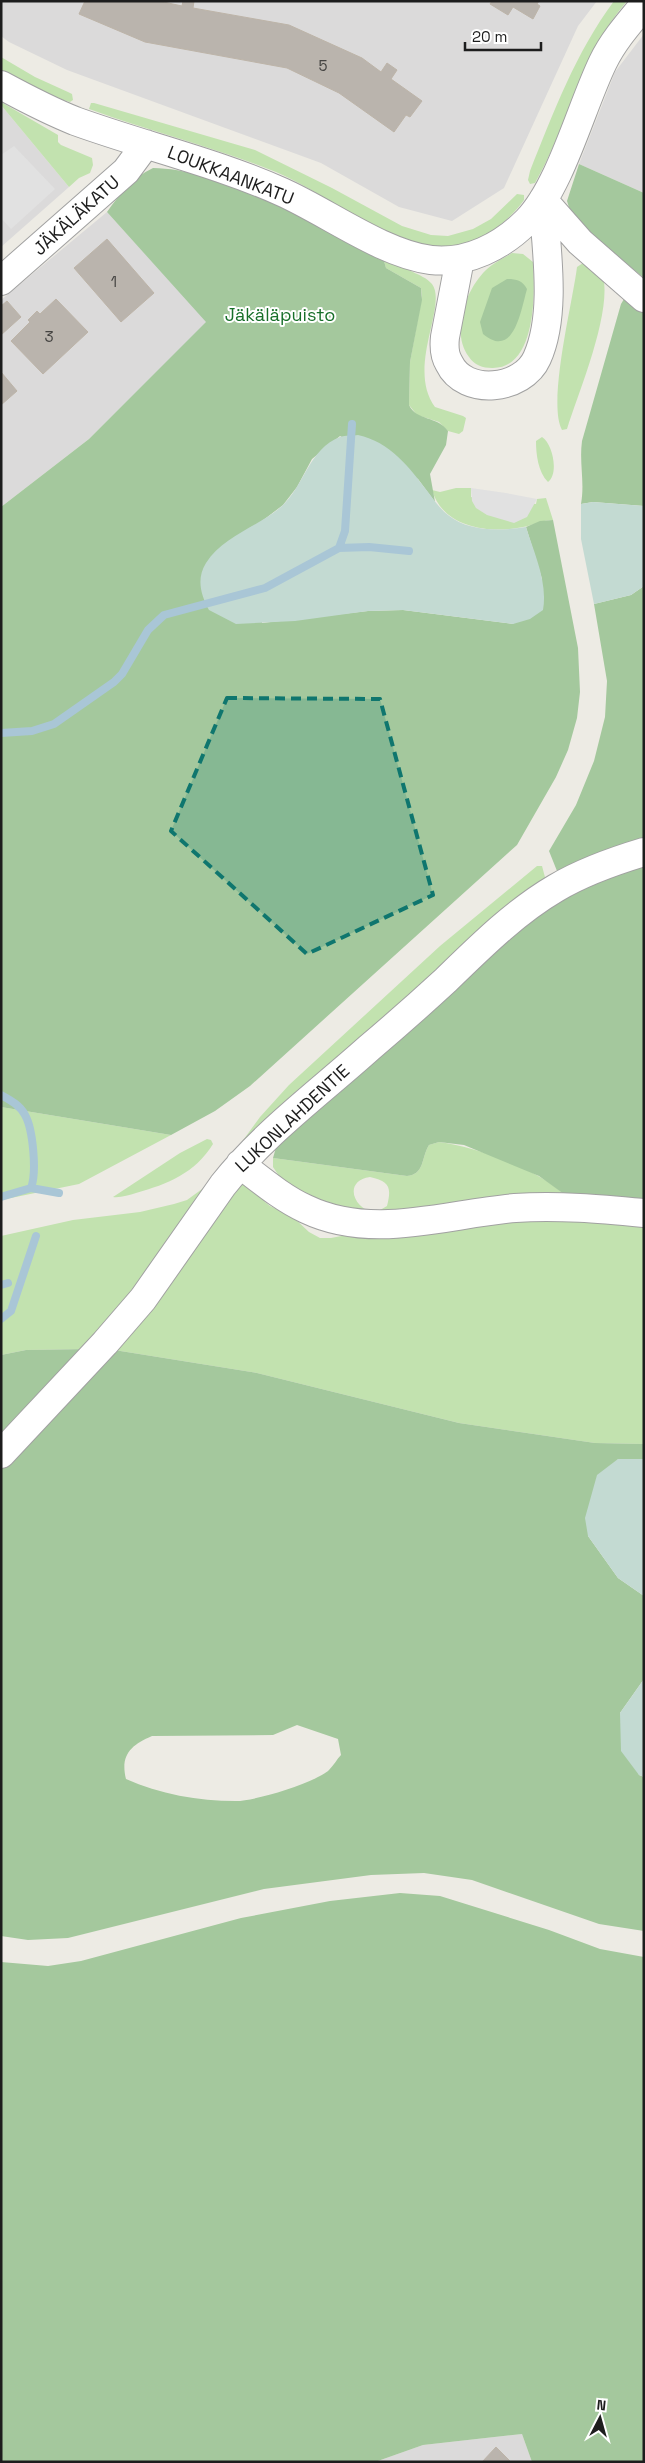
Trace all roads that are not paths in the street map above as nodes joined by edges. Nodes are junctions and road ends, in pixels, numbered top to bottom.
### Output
1 (644, 5) edge
2 (1, 85) edge
3 (146, 144) junction
4 (543, 200) junction
5 (460, 260) junction
6 (1, 281) edge
7 (644, 298) edge
8 (644, 852) edge
9 (240, 1164) junction
10 (644, 1213) edge
11 (1, 1454) edge

1 - 4 street
2 - 3 street, LOUKKAANKATU
3 - 5 street, LOUKKAANKATU
3 - 6 street, JÄKÄLÄKATU
4 - 5 street, LOUKKAANKATU
4 - 5 street
4 - 7 street
8 - 9 street, LUKONLAHDENTIE
9 - 10 street
9 - 11 street, LUKONLAHDENTIE

